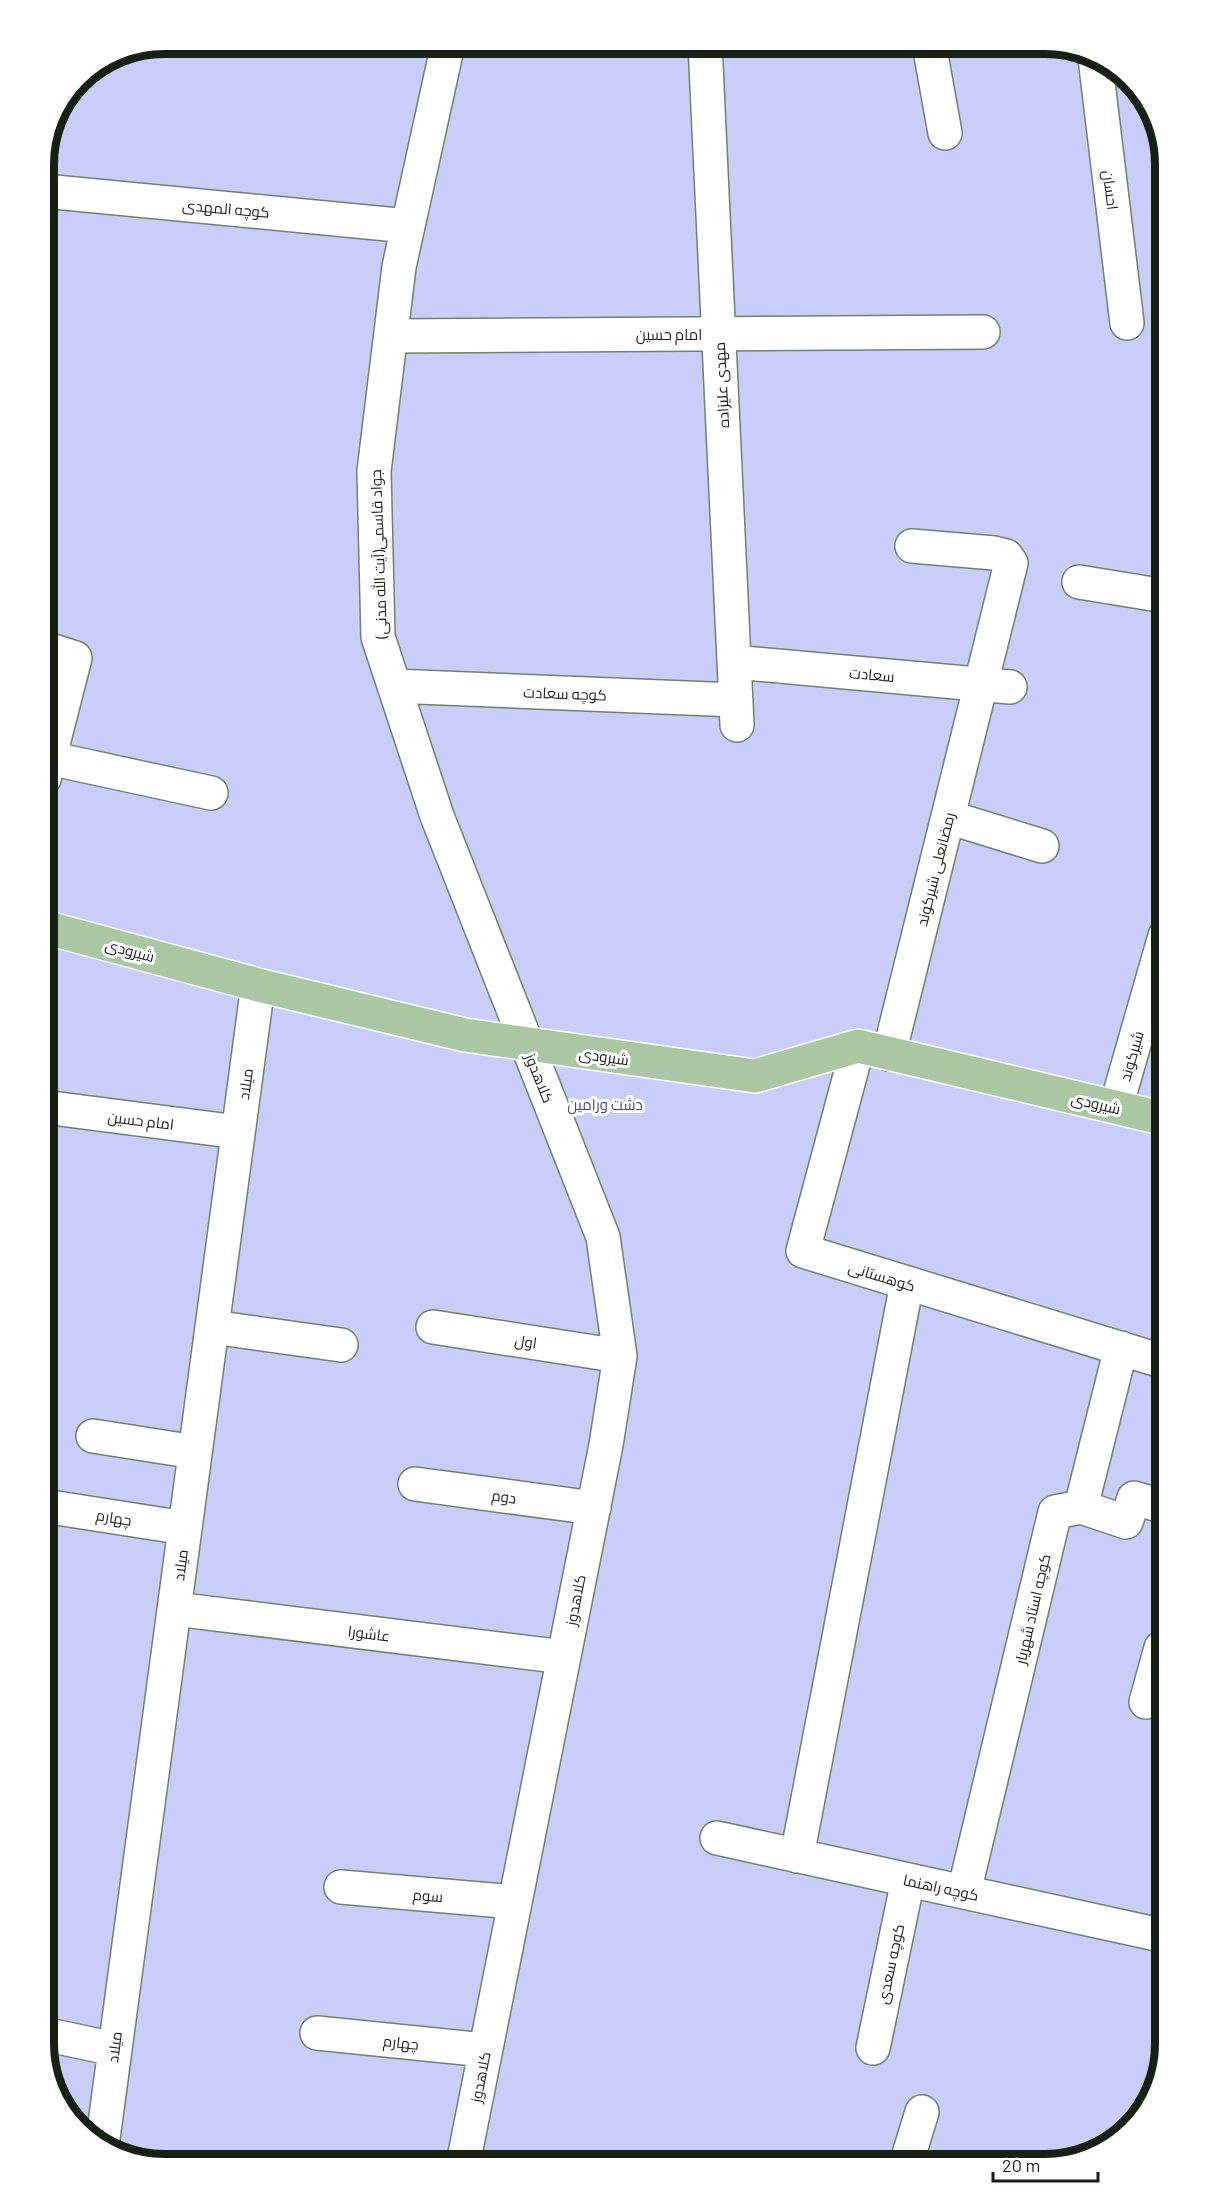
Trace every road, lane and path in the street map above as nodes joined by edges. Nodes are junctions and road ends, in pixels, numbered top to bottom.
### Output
1 (446, 54) edge
2 (705, 54) edge
3 (931, 54) edge
4 (1096, 66) edge
5 (945, 133) dead end
6 (54, 192) edge
7 (408, 226) junction
8 (1127, 323) dead end
9 (983, 332) dead end
10 (719, 334) junction
11 (391, 336) junction
12 (912, 546) dead end
13 (1079, 582) dead end
14 (1155, 594) edge
15 (54, 651) edge
16 (734, 662) junction
17 (996, 685) junction
18 (394, 686) junction
19 (736, 713) joint
20 (54, 745) edge
21 (54, 770) edge
22 (211, 793) dead end
23 (948, 817) junction
24 (1042, 846) dead end
25 (54, 930) edge
26 (1155, 974) edge
27 (258, 985) junction
28 (527, 1045) junction
29 (858, 1046) junction
30 (890, 1053) junction
31 (1116, 1107) junction
32 (54, 1108) edge
33 (1155, 1116) edge
34 (238, 1132) junction
35 (907, 1283) junction
36 (212, 1327) junction
37 (433, 1327) dead end
38 (341, 1345) dead end
39 (1122, 1348) junction
40 (620, 1356) junction
41 (1155, 1358) edge
42 (93, 1436) dead end
43 (195, 1452) junction
44 (415, 1484) dead end
45 (1155, 1504) edge
46 (1081, 1507) junction
47 (54, 1508) edge
48 (594, 1508) junction
49 (185, 1528) junction
50 (175, 1608) junction
51 (564, 1657) junction
52 (1155, 1670) edge
53 (1146, 1702) dead end
54 (717, 1839) dead end
55 (797, 1856) junction
56 (908, 1880) junction
57 (341, 1887) dead end
58 (964, 1892) junction
59 (515, 1902) junction
60 (1155, 1934) edge
61 (317, 2033) dead end
62 (54, 2036) edge
63 (873, 2048) dead end
64 (114, 2049) junction
65 (485, 2050) junction
66 (922, 2112) dead end
67 (103, 2135) edge
68 (465, 2154) edge
69 (909, 2154) edge

1 - 7 street, جواد قاسمی(آیت الله مدنی)
2 - 10 street, مهدی علیزاده
3 - 5 street
4 - 8 street, احسان
6 - 7 street, کوچه المهدی
7 - 11 street, جواد قاسمی(آیت الله مدنی)
9 - 10 street, امام حسین
10 - 11 street, امام حسین
10 - 16 street, مهدی علیزاده
11 - 18 street, جواد قاسمی(آیت الله مدنی)
12 - 17 street, رمضانعلی شیرکوند
13 - 14 street
15 - 20 street
16 - 17 street, سعادت
16 - 19 street, مهدی علیزاده
17 - 23 street, رمضانعلی شیرکوند
18 - 19 street, کوچه سعادت
18 - 28 street, جواد قاسمی(آیت الله مدنی)
21 - 22 street
23 - 24 street
23 - 30 street, رمضانعلی شیرکوند
25 - 27 main road, شیرودی
26 - 31 street, شیرکوند
27 - 28 main road, شیرودی
27 - 34 street, میلاد
28 - 29 main road, شیرودی
28 - 40 street, کلاهدوز
29 - 30 main road, شیرودی
29 - 35 street, کوهستانی
30 - 31 main road, شیرودی
31 - 33 main road, شیرودی
32 - 34 street, امام حسین
34 - 36 street, میلاد
35 - 39 street, کوهستانی
35 - 55 street
36 - 38 street
36 - 43 street, میلاد
37 - 40 street, اول
39 - 41 street, کوهستانی
39 - 46 street
40 - 48 street, کلاهدوز
42 - 43 street
43 - 49 street, میلاد
44 - 48 street, دوم
45 - 46 street
46 - 58 street, کوچه استاد شهریار
47 - 49 street, چهارم
48 - 51 street, کلاهدوز
49 - 50 street, میلاد
50 - 51 street, عاشورا
50 - 64 street, میلاد
51 - 59 street, کلاهدوز
52 - 53 street
54 - 55 street, کوچه راهنما
55 - 56 street, کوچه راهنما
56 - 58 street, کوچه راهنما
56 - 63 street, کوچه سعدی
57 - 59 street, سوم
58 - 60 street, کوچه راهنما
59 - 65 street, کلاهدوز
61 - 65 street, چهارم
62 - 64 street
64 - 67 street, میلاد
65 - 68 street, کلاهدوز
66 - 69 street

